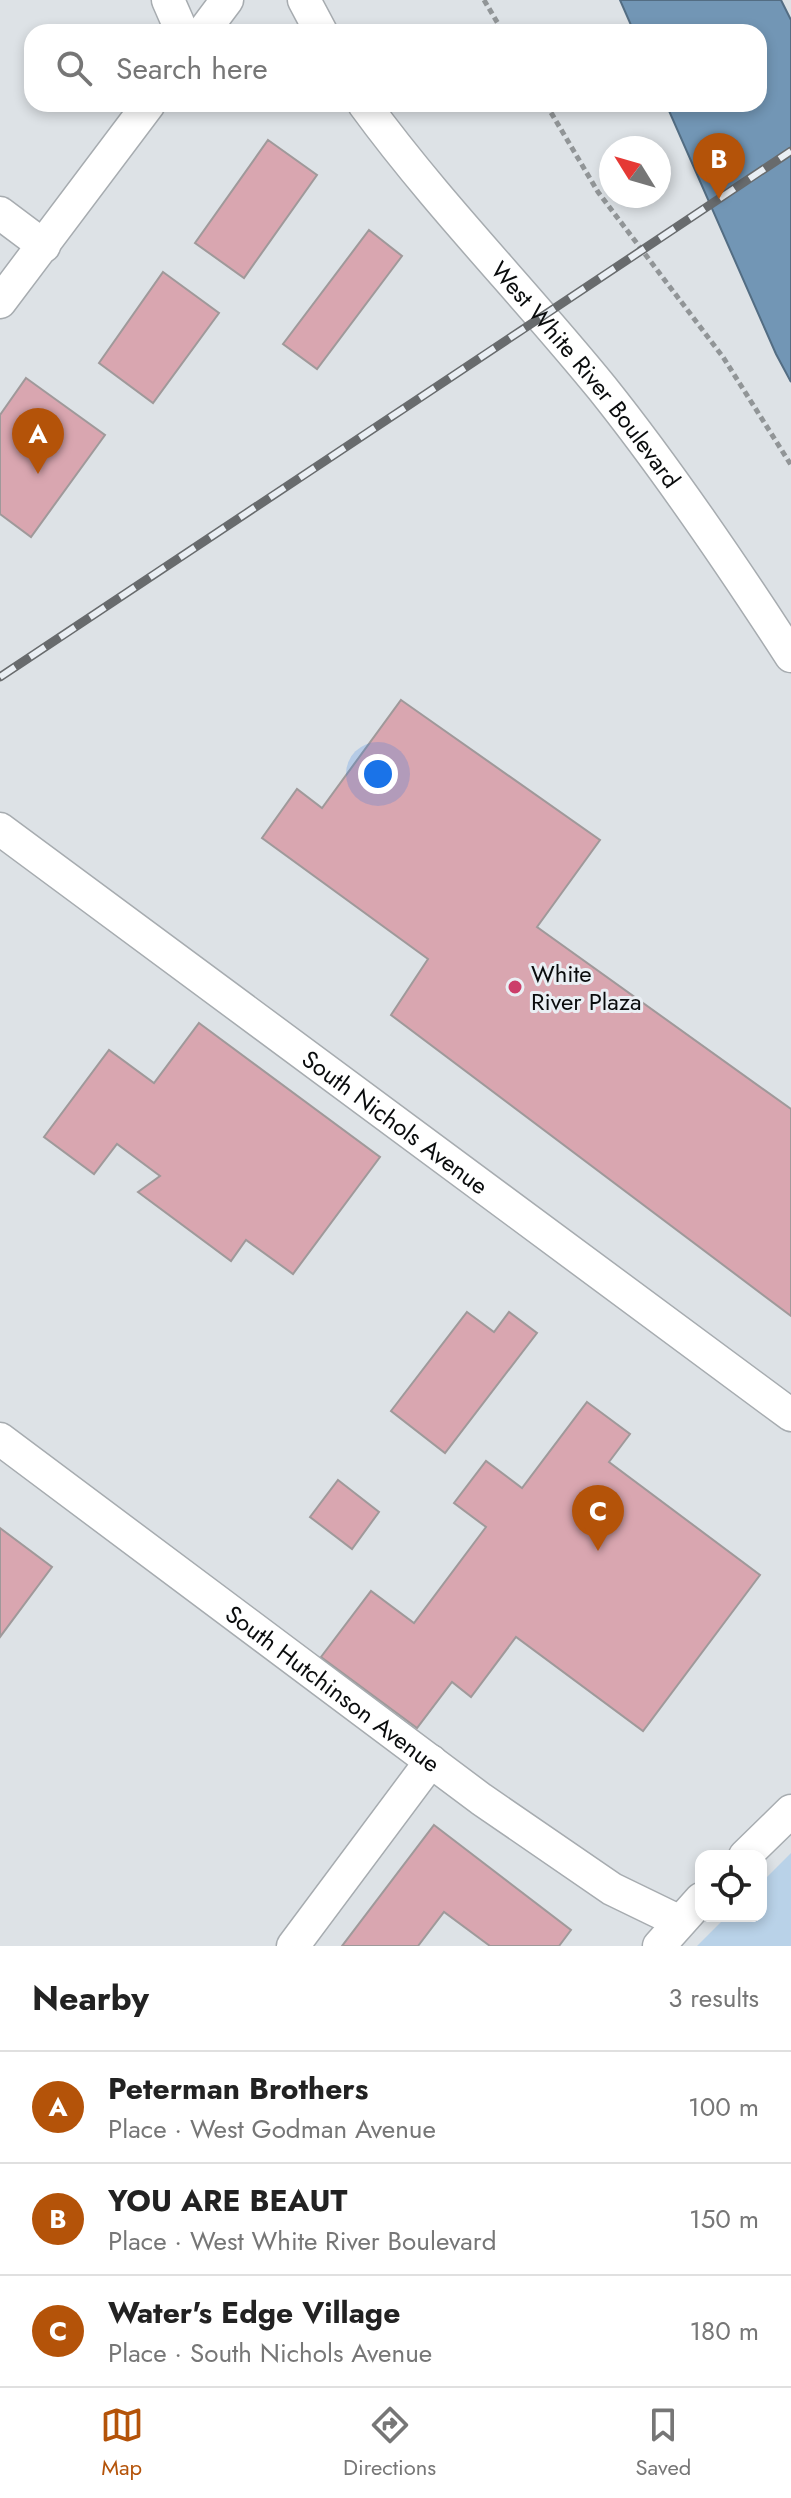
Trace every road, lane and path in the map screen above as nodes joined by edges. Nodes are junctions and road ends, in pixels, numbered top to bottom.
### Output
1 (168, 0) edge
2 (227, 0) edge
3 (304, 0) edge
4 (484, 0) edge
5 (178, 24) edge
6 (209, 24) edge
7 (317, 24) edge
8 (498, 24) edge
9 (143, 112) edge
10 (370, 112) edge
11 (551, 112) edge
12 (0, 213) edge
13 (44, 246) junction
14 (0, 302) edge
15 (791, 465) edge
16 (791, 656) edge
17 (0, 829) edge
18 (791, 1415) edge
19 (0, 1439) edge
20 (431, 1761) junction
21 (791, 1811) edge
22 (751, 1850) edge
23 (695, 1905) edge
24 (668, 1934) edge
25 (293, 1946) edge

1 - 5 street
2 - 6 street
3 - 7 street
4 - 8 path
9 - 13 street
10 - 16 street, West White River Boulevard
11 - 15 path
12 - 13 street
13 - 14 street
17 - 18 street, South Nichols Avenue
19 - 20 street, South Hutchinson Avenue
20 - 24 street, South Hutchinson Avenue
20 - 25 street
21 - 22 street
23 - 24 street

